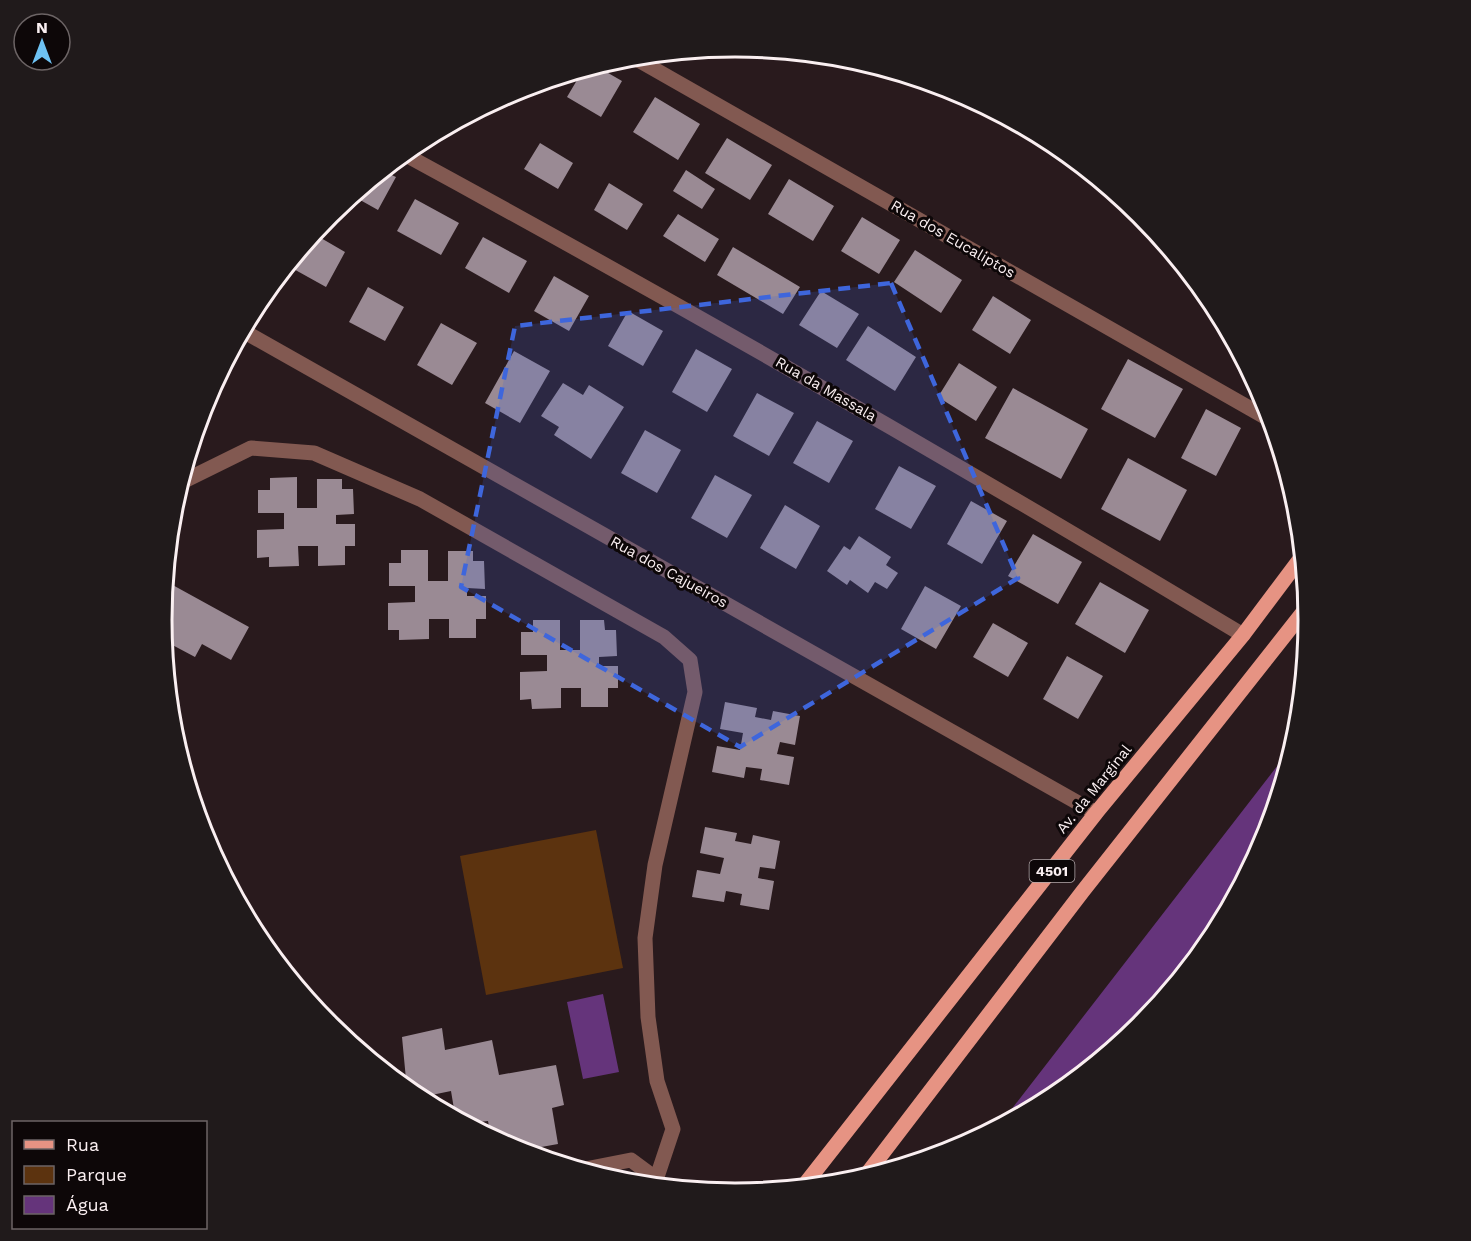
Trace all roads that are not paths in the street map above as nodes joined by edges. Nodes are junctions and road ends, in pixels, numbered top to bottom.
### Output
1 (646, 65) edge
2 (412, 159) edge
3 (250, 335) edge
4 (1259, 414) edge
5 (190, 478) edge
6 (1296, 564) edge
7 (1299, 617) edge
8 (1243, 635) junction
9 (1096, 813) junction
10 (597, 1167) edge
11 (872, 1167) edge
12 (649, 1177) edge
13 (657, 1178) edge
14 (809, 1179) edge

1 - 4 street, Rua dos Eucaliptos
2 - 8 street, Rua da Massala
3 - 9 street, Rua dos Cajueiros
5 - 13 street
6 - 8 main road, Av. da Marginal / 4501
7 - 11 main road, 4501
8 - 9 main road, Av. da Marginal / 4501
9 - 14 main road, Av. da Marginal / 4501
10 - 12 street

